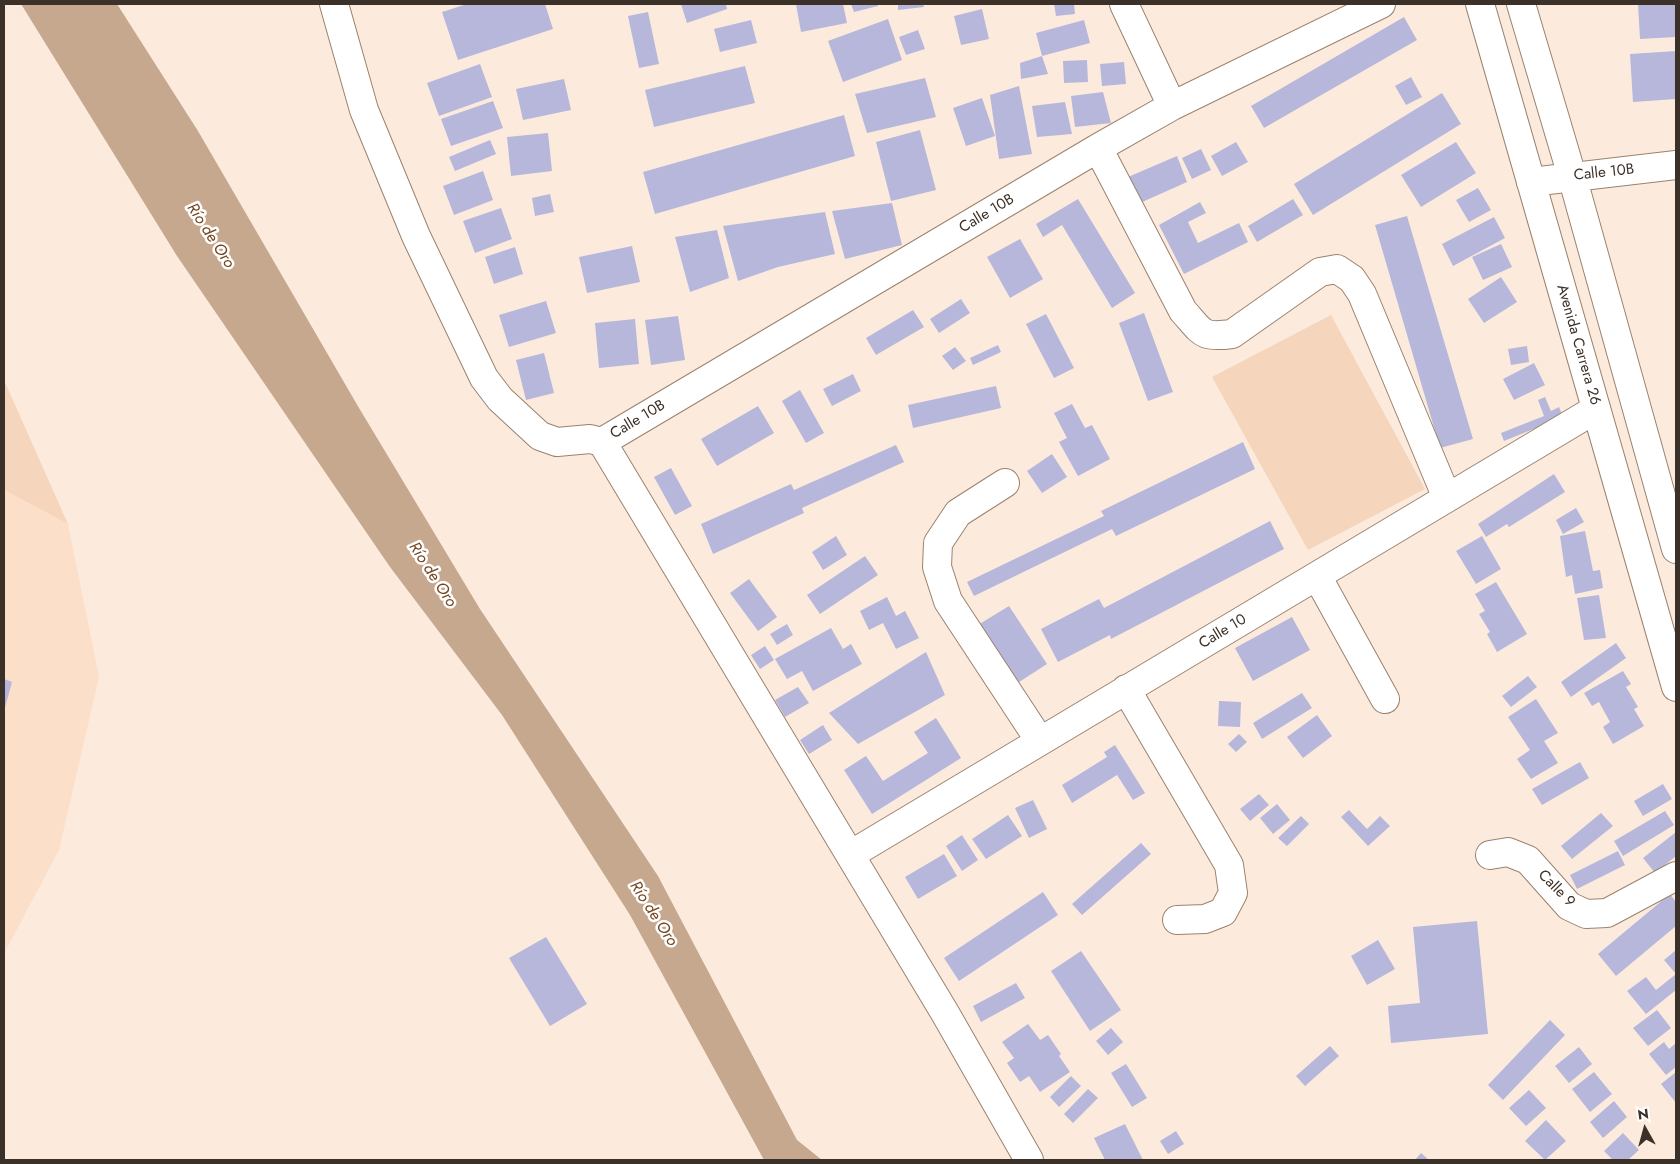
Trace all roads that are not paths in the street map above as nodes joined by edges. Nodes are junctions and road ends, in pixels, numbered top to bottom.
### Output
1 (334, 4) edge
2 (1124, 4) edge
3 (1381, 4) edge
4 (1480, 4) edge
5 (1521, 4) edge
6 (1172, 106) junction
7 (1098, 148) junction
8 (1676, 165) edge
9 (1572, 176) junction
10 (1531, 182) junction
11 (1596, 409) junction
12 (602, 442) junction
13 (1005, 483) dead end
14 (1447, 498) junction
15 (1676, 549) edge
16 (1316, 576) junction
17 (1676, 687) edge
18 (1126, 689) junction
19 (1385, 699) dead end
20 (1040, 741) junction
21 (850, 854) junction
22 (1490, 855) dead end
23 (1676, 876) edge
24 (1177, 920) dead end
25 (1029, 1160) edge

1 - 12 street
2 - 6 street
3 - 6 street, Calle 10B
4 - 10 street, Avenida Carrera 26
5 - 9 street
6 - 7 street, Calle 10B
7 - 12 street, Calle 10B
7 - 14 street
8 - 9 street, Calle 10B
9 - 10 street, Calle 10B
9 - 15 street
10 - 11 street, Avenida Carrera 26
11 - 14 street, Calle 10
11 - 17 street, Avenida Carrera 26
12 - 21 street
13 - 20 street
14 - 16 street, Calle 10
16 - 18 street, Calle 10
16 - 19 street
18 - 20 street, Calle 10
18 - 24 street
20 - 21 street, Calle 10
21 - 25 street
22 - 23 street, Calle 9

